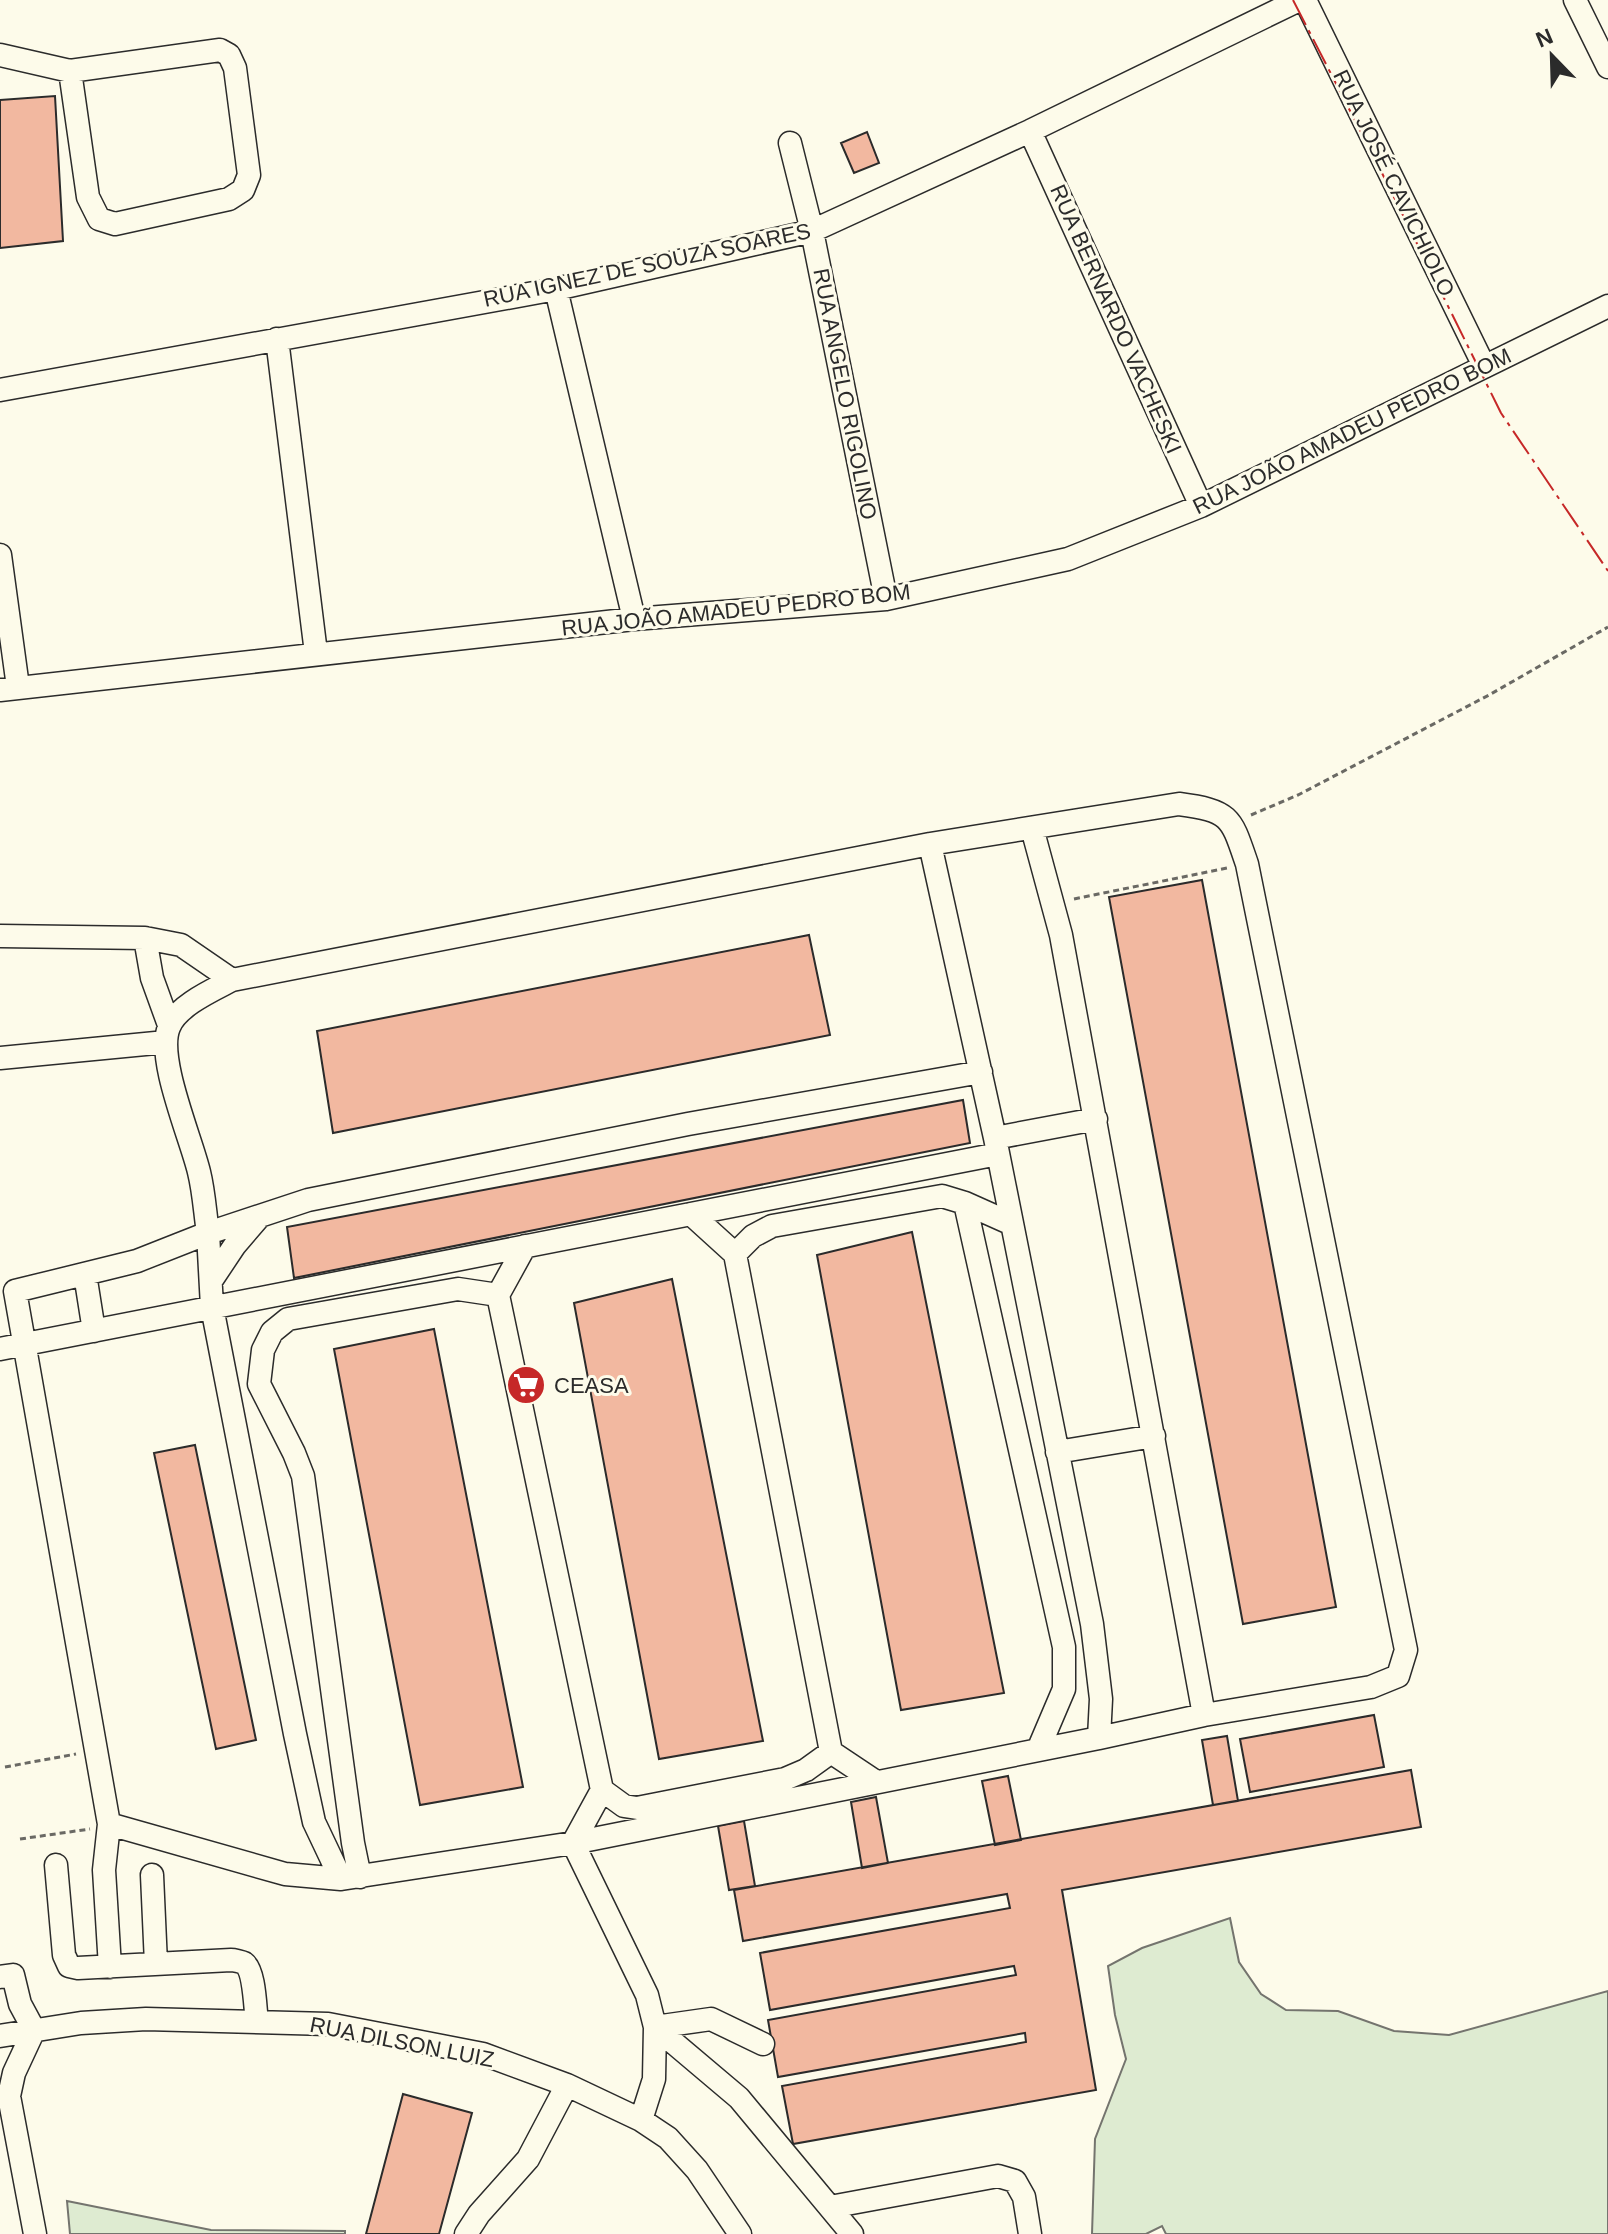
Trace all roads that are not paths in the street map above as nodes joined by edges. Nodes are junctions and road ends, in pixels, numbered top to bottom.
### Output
1 (1302, 0) edge
2 (1575, 0) edge
3 (0, 55) edge
4 (1608, 67) edge
5 (70, 71) junction
6 (1030, 131) junction
7 (790, 143) dead end
8 (812, 231) junction
9 (556, 289) junction
10 (1608, 306) edge
11 (277, 339) junction
12 (1484, 366) junction
13 (0, 390) edge
14 (1201, 506) junction
15 (0, 555) edge
16 (886, 599) junction
17 (634, 619) junction
18 (316, 653) junction
19 (9, 688) edge
20 (1032, 828) junction
21 (930, 844) junction
22 (145, 938) junction
23 (1, 940) edge
24 (232, 980) junction
25 (168, 1034) junction
26 (0, 1058) edge
27 (981, 1072) junction
28 (1096, 1119) junction
29 (996, 1146) junction
30 (965, 1203) junction
31 (691, 1214) junction
32 (260, 1216) junction
33 (1012, 1224) junction
34 (208, 1233) junction
35 (525, 1246) junction
36 (735, 1254) junction
37 (85, 1274) junction
38 (211, 1281) junction
39 (7, 1293) edge
40 (498, 1295) junction
41 (212, 1307) junction
42 (94, 1331) junction
43 (24, 1344) junction
44 (0, 1349) edge
45 (259, 1384) junction
46 (228, 1387) junction
47 (1154, 1436) junction
48 (1057, 1452) junction
49 (1204, 1715) junction
50 (1099, 1738) junction
51 (1038, 1750) junction
52 (831, 1752) junction
53 (876, 1782) junction
54 (602, 1790) junction
55 (109, 1824) junction
56 (573, 1843) junction
57 (56, 1865) dead end
58 (152, 1875) dead end
59 (350, 1878) junction
60 (156, 1964) junction
61 (110, 1967) junction
62 (6, 1976) edge
63 (257, 2022) junction
64 (655, 2027) junction
65 (34, 2030) junction
66 (0, 2036) edge
67 (763, 2044) dead end
68 (567, 2085) junction
69 (7, 2111) edge
70 (641, 2120) junction
71 (830, 2207) junction
72 (34, 2233) edge
73 (466, 2234) edge
74 (740, 2234) edge
75 (852, 2234) edge
76 (1030, 2234) edge

1 - 6 street, RUA IGNEZ DE SOUZA SOARES
1 - 12 street, RUA JOSÉ CAVICHIOLO
2 - 4 street
3 - 5 street
5 - 5 street
6 - 8 street, RUA IGNEZ DE SOUZA SOARES
6 - 14 street, RUA BERNARDO VACHESKI
7 - 8 street, RUA ANGELO RIGOLINO
8 - 9 street, RUA IGNEZ DE SOUZA SOARES
8 - 16 street, RUA ANGELO RIGOLINO
9 - 11 street, RUA IGNEZ DE SOUZA SOARES
9 - 17 street
10 - 12 street, RUA JOÃO AMADEU PEDRO BOM
11 - 13 street, RUA IGNEZ DE SOUZA SOARES
11 - 18 street
12 - 14 street, RUA JOÃO AMADEU PEDRO BOM
14 - 16 street, RUA JOÃO AMADEU PEDRO BOM
15 - 19 street
16 - 17 street, RUA JOÃO AMADEU PEDRO BOM
17 - 18 street, RUA JOÃO AMADEU PEDRO BOM
18 - 19 street, RUA JOÃO AMADEU PEDRO BOM
20 - 21 street
20 - 28 street
20 - 49 street
21 - 24 street
21 - 27 street
22 - 23 street
22 - 24 street
22 - 25 street
24 - 25 street
25 - 26 street
25 - 34 street
27 - 29 street
27 - 32 street
28 - 29 street
28 - 47 street
29 - 31 street
29 - 33 street
30 - 33 street
30 - 36 street
30 - 51 street
31 - 35 street
31 - 36 street
32 - 34 street
32 - 38 street
33 - 48 street
34 - 37 street
34 - 38 street
35 - 40 street
35 - 41 street
36 - 52 street
37 - 39 street
37 - 42 street
38 - 41 street
39 - 43 street
40 - 45 street
40 - 54 street
41 - 42 street
41 - 46 street
42 - 43 street
43 - 44 street
43 - 55 street
45 - 46 street
45 - 59 street
46 - 59 street
47 - 48 street
47 - 49 street
48 - 50 street
49 - 50 street
50 - 51 street
51 - 53 street
52 - 53 street
52 - 54 street
53 - 56 street
54 - 56 street
55 - 59 street
55 - 61 street
56 - 59 street
56 - 64 street
57 - 61 street
58 - 60 street
60 - 61 street
60 - 63 street
62 - 65 street
63 - 65 street, RUA DILSON LUIZ
63 - 68 street, RUA DILSON LUIZ
64 - 67 street
64 - 70 street
64 - 71 street
65 - 66 street, RUA DILSON LUIZ
65 - 69 street
68 - 70 street, RUA DILSON LUIZ
68 - 73 street
69 - 72 street
70 - 74 street, RUA DILSON LUIZ
71 - 75 street
71 - 76 street

